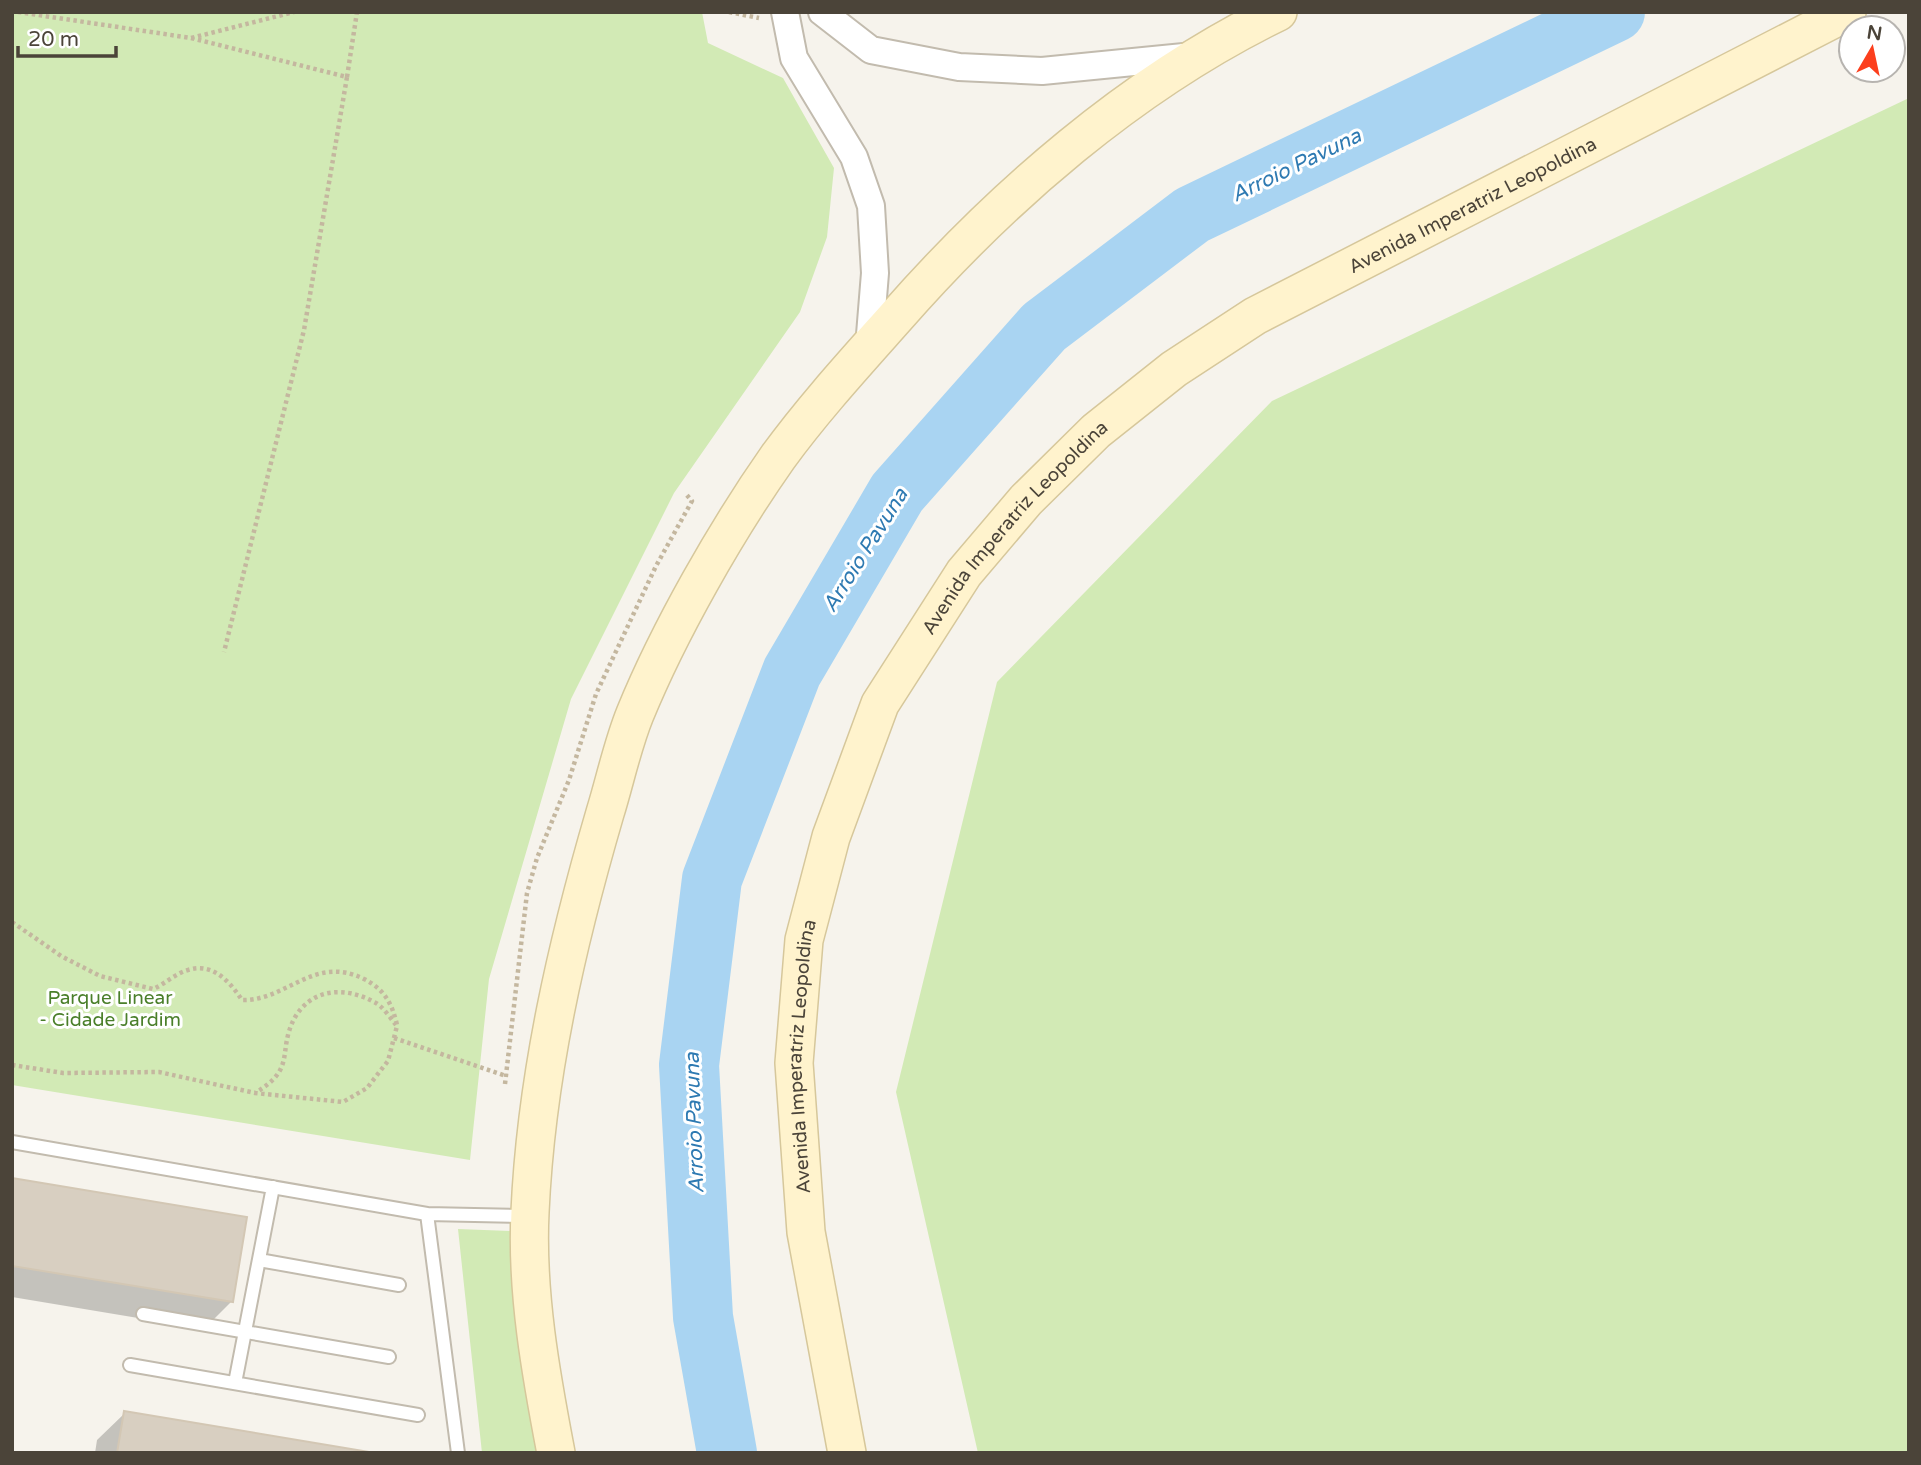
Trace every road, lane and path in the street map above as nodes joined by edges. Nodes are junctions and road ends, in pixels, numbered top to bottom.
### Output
1 (18, 12) edge
2 (293, 12) edge
3 (357, 12) edge
4 (785, 12) edge
5 (822, 12) edge
6 (1278, 12) edge
7 (1847, 12) edge
8 (191, 38) junction
9 (1202, 55) junction
10 (348, 77) junction
11 (869, 347) junction
12 (224, 652) dead end
13 (12, 922) edge
14 (397, 1026) junction
15 (394, 1038) junction
16 (12, 1065) edge
17 (541, 1088) junction
18 (255, 1093) junction
19 (12, 1142) edge
20 (272, 1187) junction
21 (427, 1214) junction
22 (530, 1216) junction
23 (258, 1260) junction
24 (399, 1285) dead end
25 (144, 1314) dead end
26 (245, 1331) junction
27 (389, 1357) dead end
28 (130, 1365) dead end
29 (235, 1383) junction
30 (418, 1415) dead end
31 (458, 1453) edge
32 (555, 1453) edge
33 (847, 1453) edge

1 - 8 path
2 - 8 path
3 - 10 path
4 - 11 street
5 - 9 street
6 - 9 street
7 - 33 street, Avenida Imperatriz Leopoldina
8 - 10 path
9 - 11 street
10 - 12 path
11 - 17 street
13 - 14 path
14 - 15 path
14 - 18 path
15 - 17 path
15 - 18 path
16 - 18 path
17 - 22 street
19 - 20 lane
20 - 21 lane
20 - 23 lane
21 - 22 lane
21 - 31 lane
22 - 32 street
23 - 24 lane
23 - 26 lane
25 - 26 lane
26 - 27 lane
26 - 29 lane
28 - 29 lane
29 - 30 lane

